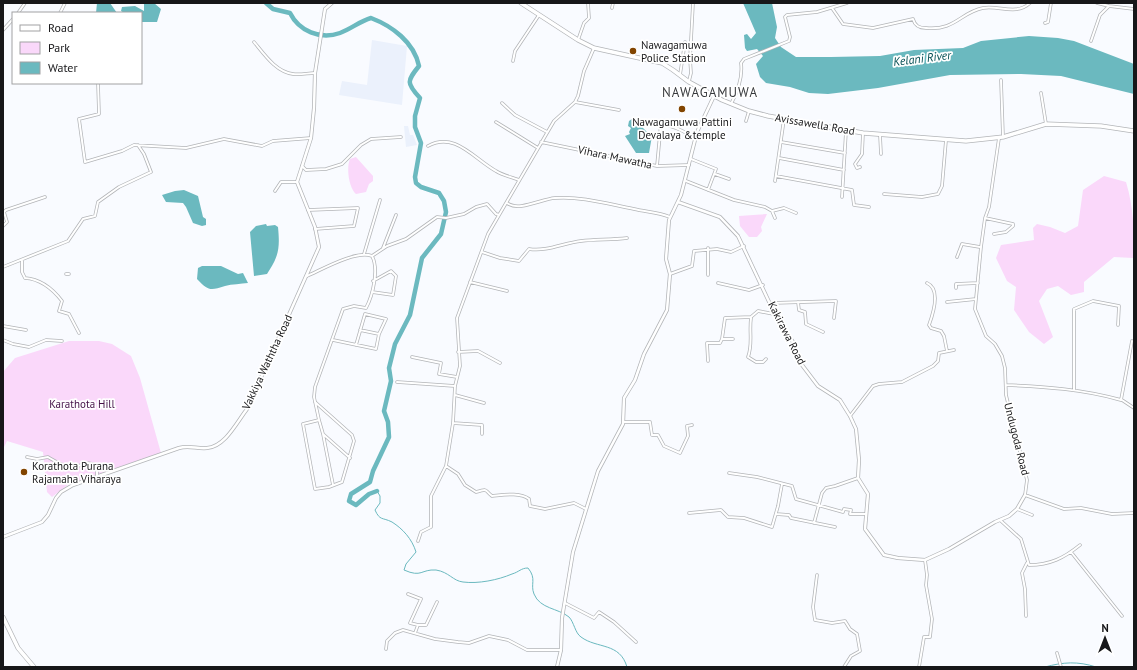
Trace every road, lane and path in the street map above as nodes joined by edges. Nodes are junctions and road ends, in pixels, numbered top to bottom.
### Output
1 (25, 3) edge
2 (65, 3) edge
3 (332, 3) edge
4 (521, 3) edge
5 (588, 3) edge
6 (613, 3) edge
7 (693, 3) edge
8 (847, 3) edge
9 (1030, 3) edge
10 (1050, 3) edge
11 (1097, 3) edge
12 (1109, 6) junction
13 (612, 8) dead end
14 (832, 8) junction
15 (1134, 10) edge
16 (19, 12) edge
17 (60, 12) edge
18 (539, 15) junction
19 (12, 20) edge
20 (1045, 23) dead end
21 (3, 30) edge
22 (578, 40) junction
23 (1091, 41) dead end
24 (254, 42) dead end
25 (685, 42) dead end
26 (594, 48) junction
27 (513, 61) dead end
28 (316, 73) junction
29 (680, 76) junction
30 (1001, 80) dead end
31 (689, 82) junction
32 (98, 84) edge
33 (1041, 93) dead end
34 (714, 96) junction
35 (574, 102) junction
36 (502, 103) dead end
37 (732, 104) junction
38 (619, 110) dead end
39 (749, 111) junction
40 (784, 119) junction
41 (746, 121) dead end
42 (496, 122) dead end
43 (1046, 124) junction
44 (846, 130) junction
45 (1134, 131) edge
46 (547, 132) junction
47 (863, 133) junction
48 (880, 135) junction
49 (401, 137) dead end
50 (695, 137) junction
51 (1001, 137) junction
52 (311, 138) junction
53 (946, 140) junction
54 (541, 142) junction
55 (781, 142) junction
56 (138, 145) junction
57 (428, 146) dead end
58 (538, 148) junction
59 (845, 153) junction
60 (881, 154) dead end
61 (860, 156) junction
62 (779, 158) junction
63 (691, 159) junction
64 (861, 161) dead end
65 (301, 165) junction
66 (657, 166) junction
67 (690, 166) junction
68 (860, 167) dead end
69 (844, 170) junction
70 (715, 174) junction
71 (776, 176) junction
72 (729, 179) dead end
73 (519, 180) junction
74 (686, 181) junction
75 (775, 181) dead end
76 (297, 182) junction
77 (843, 188) junction
78 (708, 190) junction
79 (275, 191) dead end
80 (884, 194) dead end
81 (842, 197) dead end
82 (45, 198) dead end
83 (380, 200) dead end
84 (678, 202) junction
85 (507, 203) junction
86 (869, 207) dead end
87 (308, 210) junction
88 (772, 211) junction
89 (796, 213) dead end
90 (396, 215) dead end
91 (500, 215) junction
92 (670, 217) junction
93 (775, 218) dead end
94 (985, 218) junction
95 (3, 226) edge
96 (315, 228) junction
97 (994, 234) dead end
98 (627, 238) dead end
99 (744, 246) junction
100 (981, 247) junction
101 (708, 248) junction
102 (383, 249) junction
103 (482, 252) junction
104 (364, 254) junction
105 (372, 256) junction
106 (957, 257) dead end
107 (22, 260) junction
108 (3, 267) edge
109 (670, 274) junction
110 (708, 275) dead end
111 (307, 276) junction
112 (373, 281) junction
113 (470, 282) junction
114 (927, 282) dead end
115 (718, 283) dead end
116 (978, 283) junction
117 (763, 285) junction
118 (956, 288) dead end
119 (507, 291) dead end
120 (372, 292) junction
121 (976, 300) junction
122 (798, 302) junction
123 (948, 302) dead end
124 (772, 303) junction
125 (366, 308) junction
126 (365, 314) junction
127 (775, 314) junction
128 (751, 317) junction
129 (834, 318) dead end
130 (1118, 325) dead end
131 (3, 326) edge
132 (26, 330) dead end
133 (360, 330) junction
134 (823, 332) dead end
135 (79, 333) dead end
136 (379, 334) junction
137 (722, 339) junction
138 (733, 339) dead end
139 (3, 340) edge
140 (333, 340) junction
141 (62, 341) dead end
142 (1132, 341) dead end
143 (356, 345) junction
144 (954, 350) dead end
145 (947, 351) junction
146 (458, 352) junction
147 (412, 357) dead end
148 (766, 359) dead end
149 (708, 361) dead end
150 (500, 363) dead end
151 (457, 377) junction
152 (397, 382) dead end
153 (1006, 385) junction
154 (455, 386) junction
155 (1074, 389) junction
156 (455, 395) junction
157 (1121, 400) junction
158 (315, 402) junction
159 (484, 403) dead end
160 (1134, 408) edge
161 (850, 416) junction
162 (319, 420) junction
163 (623, 422) junction
164 (453, 423) junction
165 (692, 425) dead end
166 (323, 434) junction
167 (482, 434) dead end
168 (27, 457) dead end
169 (350, 458) junction
170 (446, 466) junction
171 (729, 473) dead end
172 (98, 476) junction
173 (858, 478) junction
174 (782, 484) junction
175 (333, 485) junction
176 (1025, 494) junction
177 (818, 504) junction
178 (586, 509) junction
179 (1017, 509) junction
180 (689, 513) dead end
181 (1134, 513) edge
182 (776, 514) junction
183 (866, 514) junction
184 (1032, 515) dead end
185 (1000, 520) junction
186 (814, 523) junction
187 (835, 527) dead end
188 (3, 537) edge
189 (418, 541) dead end
190 (1080, 545) dead end
191 (1071, 552) junction
192 (925, 560) junction
193 (1027, 563) junction
194 (817, 575) dead end
195 (408, 594) dead end
196 (437, 602) dead end
197 (565, 603) junction
198 (1026, 616) dead end
199 (1122, 616) dead end
200 (3, 617) edge
201 (418, 625) junction
202 (415, 633) junction
203 (636, 642) dead end
204 (386, 649) dead end
205 (561, 650) junction
206 (1057, 653) dead end
207 (1061, 666) edge
208 (34, 667) edge
209 (557, 667) edge
210 (844, 667) edge
211 (919, 667) edge

1 - 16 street
2 - 17 street
3 - 28 street
4 - 18 main road, Avissawella Road
5 - 22 street
6 - 13 street
7 - 31 street
8 - 14 street
9 - 14 street
10 - 20 street
11 - 12 street
12 - 15 street
12 - 23 street
14 - 37 street
18 - 22 main road, Avissawella Road
18 - 27 street
19 - 21 street
22 - 26 main road, Avissawella Road
24 - 28 street
25 - 29 street
26 - 29 main road, Avissawella Road
26 - 35 street
28 - 52 street
29 - 31 main road, Avissawella Road
30 - 51 street, Undugoda Road
31 - 34 main road, Avissawella Road
32 - 56 street
33 - 43 street
34 - 37 main road, Avissawella Road
34 - 50 street
35 - 38 street
35 - 46 street
36 - 46 street
37 - 39 main road, Avissawella Road
39 - 40 main road, Avissawella Road
39 - 41 street
40 - 44 main road, Avissawella Road
40 - 55 street
42 - 58 street
43 - 45 main road, Avissawella Road
43 - 51 main road, Avissawella Road
44 - 47 main road, Avissawella Road
44 - 59 street
46 - 54 street
47 - 48 main road, Avissawella Road
47 - 61 street
48 - 53 main road, Avissawella Road
48 - 60 street
49 - 65 street
50 - 63 street
50 - 66 street
51 - 53 main road, Avissawella Road
51 - 94 street, Undugoda Road
52 - 56 street
52 - 65 street
53 - 80 street
54 - 58 street
54 - 66 street, Vihara Mawatha
55 - 59 street
55 - 62 street
56 - 107 street
57 - 73 street
58 - 73 street
59 - 69 street
61 - 64 street
61 - 68 street
62 - 69 street
62 - 71 street
63 - 67 street
63 - 70 street
65 - 76 street
66 - 67 street, Vihara Mawatha
67 - 74 street
69 - 77 street
70 - 72 street
70 - 78 street
71 - 75 street
71 - 77 street
73 - 85 street
74 - 78 street
74 - 84 street
76 - 79 street
76 - 87 street, Vakkiya Waththa Road
77 - 81 street
77 - 86 street
78 - 88 street
82 - 95 street
83 - 104 street
84 - 92 street
84 - 99 street, Kakirawa Road
85 - 91 street
85 - 92 street
87 - 96 street, Vakkiya Waththa Road
87 - 96 street
88 - 89 street
88 - 93 street
90 - 102 street
91 - 102 street
91 - 103 street
92 - 109 street
94 - 97 street
94 - 100 street, Undugoda Road
96 - 111 street, Vakkiya Waththa Road
98 - 103 street
99 - 101 street
99 - 117 street, Kakirawa Road
100 - 106 street
100 - 116 street, Undugoda Road
101 - 109 street
101 - 110 street
102 - 105 street
103 - 113 street
104 - 105 street
104 - 111 street
105 - 112 street
107 - 108 street
107 - 135 street
109 - 163 street
111 - 172 street, Vakkiya Waththa Road
112 - 120 street
112 - 120 street
113 - 119 street
113 - 146 street
114 - 145 street
115 - 117 street
116 - 118 street
116 - 121 street, Undugoda Road
117 - 124 street, Kakirawa Road
120 - 125 street
121 - 123 street
121 - 153 street, Undugoda Road
122 - 124 street
122 - 129 street
122 - 134 street
124 - 127 street, Kakirawa Road
125 - 126 street
125 - 140 street
126 - 133 street
126 - 136 street
127 - 128 street
127 - 161 street, Kakirawa Road
128 - 137 street
128 - 148 street
130 - 155 street
131 - 132 street
133 - 136 street
133 - 143 street
136 - 143 street
137 - 138 street
137 - 149 street
139 - 141 street
140 - 143 street
140 - 158 street
142 - 157 street
144 - 145 street
145 - 161 street
146 - 150 street
146 - 151 street
147 - 151 street
151 - 154 street
152 - 154 street
153 - 155 street
153 - 176 street, Undugoda Road
154 - 156 street
155 - 157 street
156 - 159 street
156 - 164 street
157 - 160 street
158 - 162 street
158 - 169 street
161 - 173 street, Kakirawa Road
162 - 166 street
162 - 175 street
163 - 165 street
163 - 178 street
164 - 167 street
164 - 170 street
166 - 169 street
166 - 175 street
168 - 172 street
169 - 175 street
170 - 178 street
170 - 189 street
171 - 174 street
172 - 188 street, Vakkiya Waththa Road
173 - 177 street
173 - 183 street
174 - 177 street
174 - 182 street
176 - 179 street
176 - 181 street
177 - 183 street
177 - 186 street
178 - 197 street
179 - 184 street
179 - 185 street
180 - 182 street
182 - 186 street
183 - 192 street
185 - 192 street
185 - 193 street
186 - 187 street
190 - 191 street
191 - 193 street
191 - 199 street
192 - 211 street
193 - 198 street
194 - 210 street
195 - 201 street
196 - 201 street
197 - 203 street
197 - 205 street
200 - 208 main road
201 - 202 street
202 - 204 street
202 - 205 street
205 - 209 street
206 - 207 street

